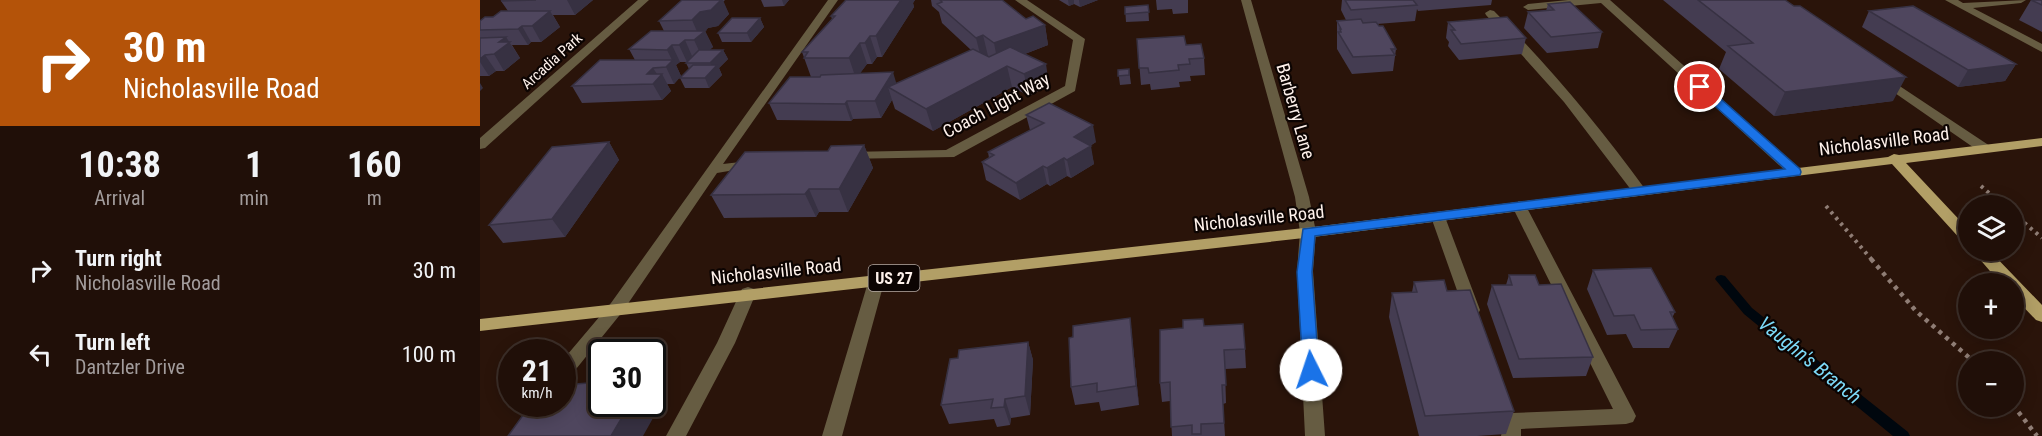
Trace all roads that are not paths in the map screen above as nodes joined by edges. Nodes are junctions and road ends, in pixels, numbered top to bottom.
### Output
1 (644, 0) edge
2 (833, 0) edge
3 (1020, 0) edge
4 (1246, 0) edge
5 (1602, 0) edge
6 (1950, 0) edge
7 (2021, 0) edge
8 (1961, 6) junction
9 (1528, 7) dead end
10 (1491, 13) dead end
11 (2042, 49) edge
12 (1874, 72) edge
13 (2042, 142) edge
14 (480, 145) edge
15 (1985, 149) junction
16 (832, 156) edge
17 (1894, 158) junction
18 (764, 160) edge
19 (712, 170) junction
20 (1795, 172) junction
21 (1640, 192) junction
22 (1519, 206) junction
23 (1438, 216) junction
24 (1958, 227) edge
25 (1308, 232) junction
26 (1990, 261) edge
27 (2001, 273) edge
28 (877, 279) junction
29 (748, 293) junction
30 (2024, 297) edge
31 (617, 308) junction
32 (2042, 316) edge
33 (480, 325) edge
34 (1480, 332) edge
35 (576, 357) edge
36 (1510, 422) edge
37 (676, 436) edge
38 (832, 436) edge
39 (1315, 436) edge

1 - 14 street, Arcadia Park
2 - 19 street
3 - 16 street, Coach Light Way
4 - 25 street, Barberry Lane
5 - 9 street
5 - 20 street
6 - 8 street
7 - 8 street
8 - 11 street
10 - 21 street
12 - 15 street
13 - 15 main road, Nicholasville Road / US 27
15 - 17 main road, Nicholasville Road / US 27
17 - 20 main road, Nicholasville Road / US 27
17 - 24 main road
18 - 19 street
19 - 31 street
20 - 21 main road, Nicholasville Road / US 27
21 - 22 main road, Nicholasville Road / US 27
22 - 23 main road, Nicholasville Road / US 27
22 - 36 street
23 - 25 main road, Nicholasville Road / US 27
23 - 34 street
25 - 28 main road, Nicholasville Road / US 27
25 - 39 street, Barberry Lane
26 - 27 main road
28 - 29 main road, Nicholasville Road / US 27
28 - 38 street
29 - 31 main road, Nicholasville Road / US 27
29 - 37 street
30 - 32 main road
31 - 33 main road, Nicholasville Road / US 27
31 - 35 street

